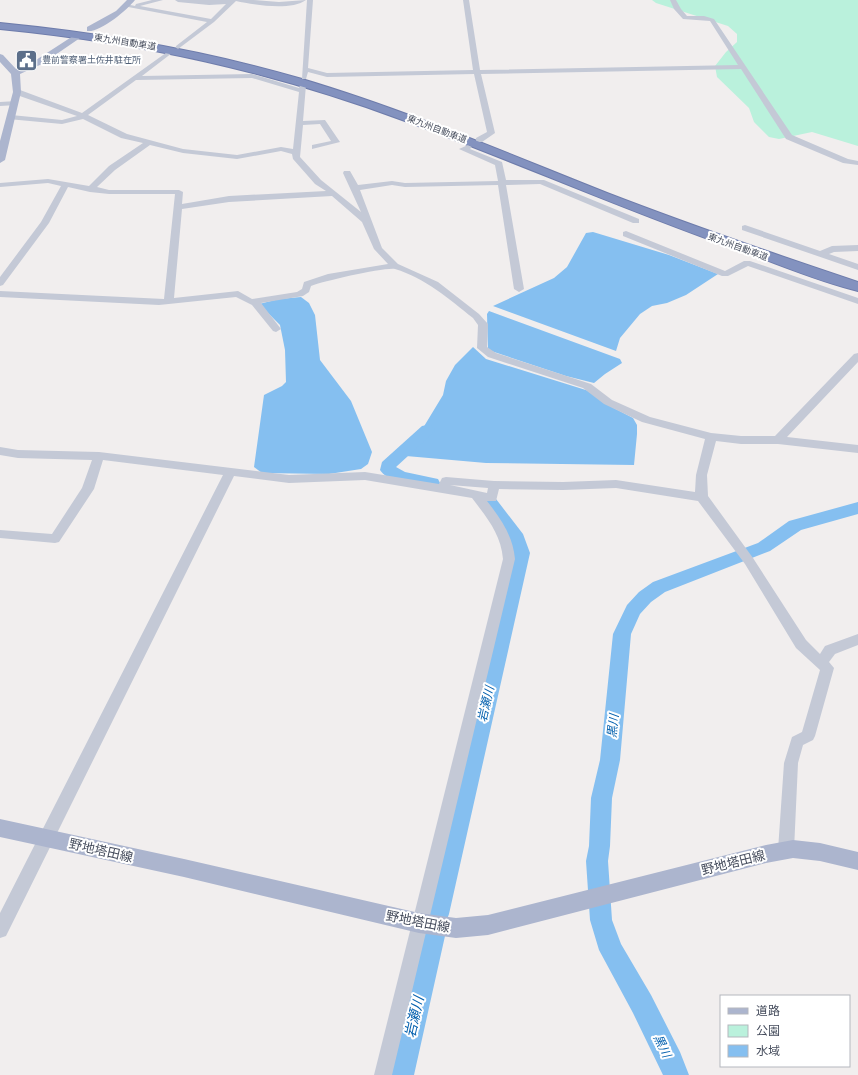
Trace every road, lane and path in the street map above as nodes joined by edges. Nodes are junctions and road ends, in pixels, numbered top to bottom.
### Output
1 (160, 0) edge
2 (178, 0) edge
3 (303, 0) edge
4 (310, 0) edge
5 (466, 0) edge
6 (673, 0) edge
7 (235, 1) edge
8 (128, 4) edge
9 (212, 21) junction
10 (0, 26) edge
11 (90, 29) dead end
12 (76, 38) dead end
13 (178, 47) dead end
14 (170, 52) dead end
15 (0, 57) edge
16 (743, 67) junction
17 (305, 69) junction
18 (16, 72) junction
19 (477, 73) junction
20 (135, 78) junction
21 (304, 78) dead end
22 (17, 92) junction
23 (14, 103) junction
24 (0, 104) edge
25 (84, 116) junction
26 (11, 117) junction
27 (300, 122) junction
28 (479, 140) dead end
29 (148, 143) junction
30 (468, 146) dead end
31 (315, 147) dead end
32 (296, 152) junction
33 (0, 160) edge
34 (858, 163) edge
35 (347, 173) dead end
36 (501, 182) junction
37 (0, 185) edge
38 (65, 186) junction
39 (355, 188) junction
40 (90, 190) junction
41 (334, 193) junction
42 (178, 207) junction
43 (366, 221) junction
44 (636, 221) dead end
45 (745, 228) dead end
46 (626, 234) dead end
47 (858, 248) edge
48 (821, 254) junction
49 (395, 266) junction
50 (858, 267) edge
51 (0, 283) edge
52 (858, 287) edge
53 (519, 289) dead end
54 (0, 294) edge
55 (169, 300) junction
56 (254, 301) junction
57 (858, 301) edge
58 (276, 329) dead end
59 (858, 356) edge
60 (853, 369) edge
61 (711, 437) junction
62 (778, 440) junction
63 (858, 449) edge
64 (0, 452) edge
65 (99, 456) junction
66 (230, 472) junction
67 (494, 485) junction
68 (444, 488) junction
69 (476, 495) junction
70 (702, 497) junction
71 (0, 534) edge
72 (858, 639) edge
73 (822, 662) junction
74 (0, 828) edge
75 (48, 837) junction
76 (786, 850) junction
77 (858, 861) edge
78 (419, 923) junction
79 (0, 930) edge
80 (383, 1075) edge

1 - 8 street
2 - 7 street
3 - 7 street
4 - 17 street
5 - 19 street
6 - 16 street
7 - 9 street
8 - 9 street
8 - 11 main road
9 - 13 street
10 - 52 highway, 東九州自動車道
12 - 18 main road
14 - 20 street
15 - 18 main road
16 - 19 street
16 - 34 street
17 - 19 street
17 - 21 street
18 - 22 main road
19 - 28 street
20 - 25 street
20 - 27 street
22 - 23 main road
22 - 25 street
23 - 24 street
23 - 26 main road
25 - 26 street
25 - 29 street
26 - 33 main road
27 - 31 street
27 - 32 street
29 - 32 street
29 - 40 street
30 - 36 street
32 - 41 street
35 - 39 street
36 - 39 street
36 - 44 street
36 - 53 street
37 - 38 street
38 - 40 street
38 - 51 street
39 - 43 street
40 - 42 street
41 - 42 street
41 - 43 street
42 - 55 street
43 - 49 street
45 - 48 street
46 - 57 street
47 - 48 street
48 - 50 street
49 - 56 street
49 - 61 street
54 - 55 street
55 - 56 street
56 - 58 street
59 - 60 street
60 - 62 street
61 - 62 street
61 - 70 street
62 - 63 street
64 - 65 street
65 - 66 street
65 - 71 street
66 - 68 street
66 - 75 street
67 - 68 street
67 - 69 street
67 - 70 street
68 - 69 street
69 - 78 street
70 - 73 street
72 - 73 street
73 - 76 street
74 - 75 main road, 野地塔田線
75 - 78 main road, 野地塔田線
75 - 79 street
76 - 77 main road, 野地塔田線
76 - 78 main road, 野地塔田線
78 - 80 street

